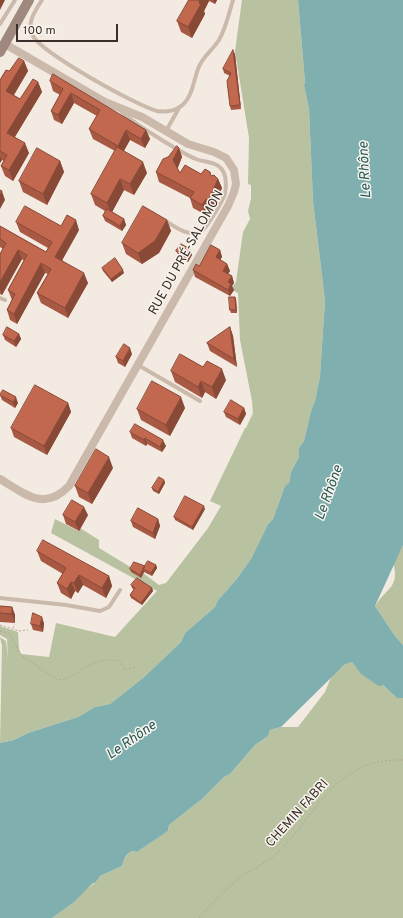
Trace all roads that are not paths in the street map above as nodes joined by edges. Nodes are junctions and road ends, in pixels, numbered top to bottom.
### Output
1 (14, 0) edge
2 (29, 0) edge
3 (42, 0) edge
4 (233, 0) edge
5 (0, 24) edge
6 (2, 48) edge
7 (119, 107) junction
8 (179, 108) junction
9 (166, 131) junction
10 (159, 217) edge
11 (0, 298) edge
12 (5, 300) dead end
13 (138, 365) junction
14 (200, 401) dead end
15 (0, 479) edge
16 (120, 590) dead end
17 (0, 598) edge

1 - 5 lane
2 - 6 main road
3 - 8 lane
4 - 8 lane
6 - 7 street, RUE DU PRÉ-SALOMON
7 - 9 street, RUE DU PRÉ-SALOMON
7 - 10 lane
8 - 9 lane
9 - 13 street, RUE DU PRÉ-SALOMON
11 - 12 lane
13 - 14 lane
13 - 15 street, RUE DU PRÉ-SALOMON
16 - 17 lane

